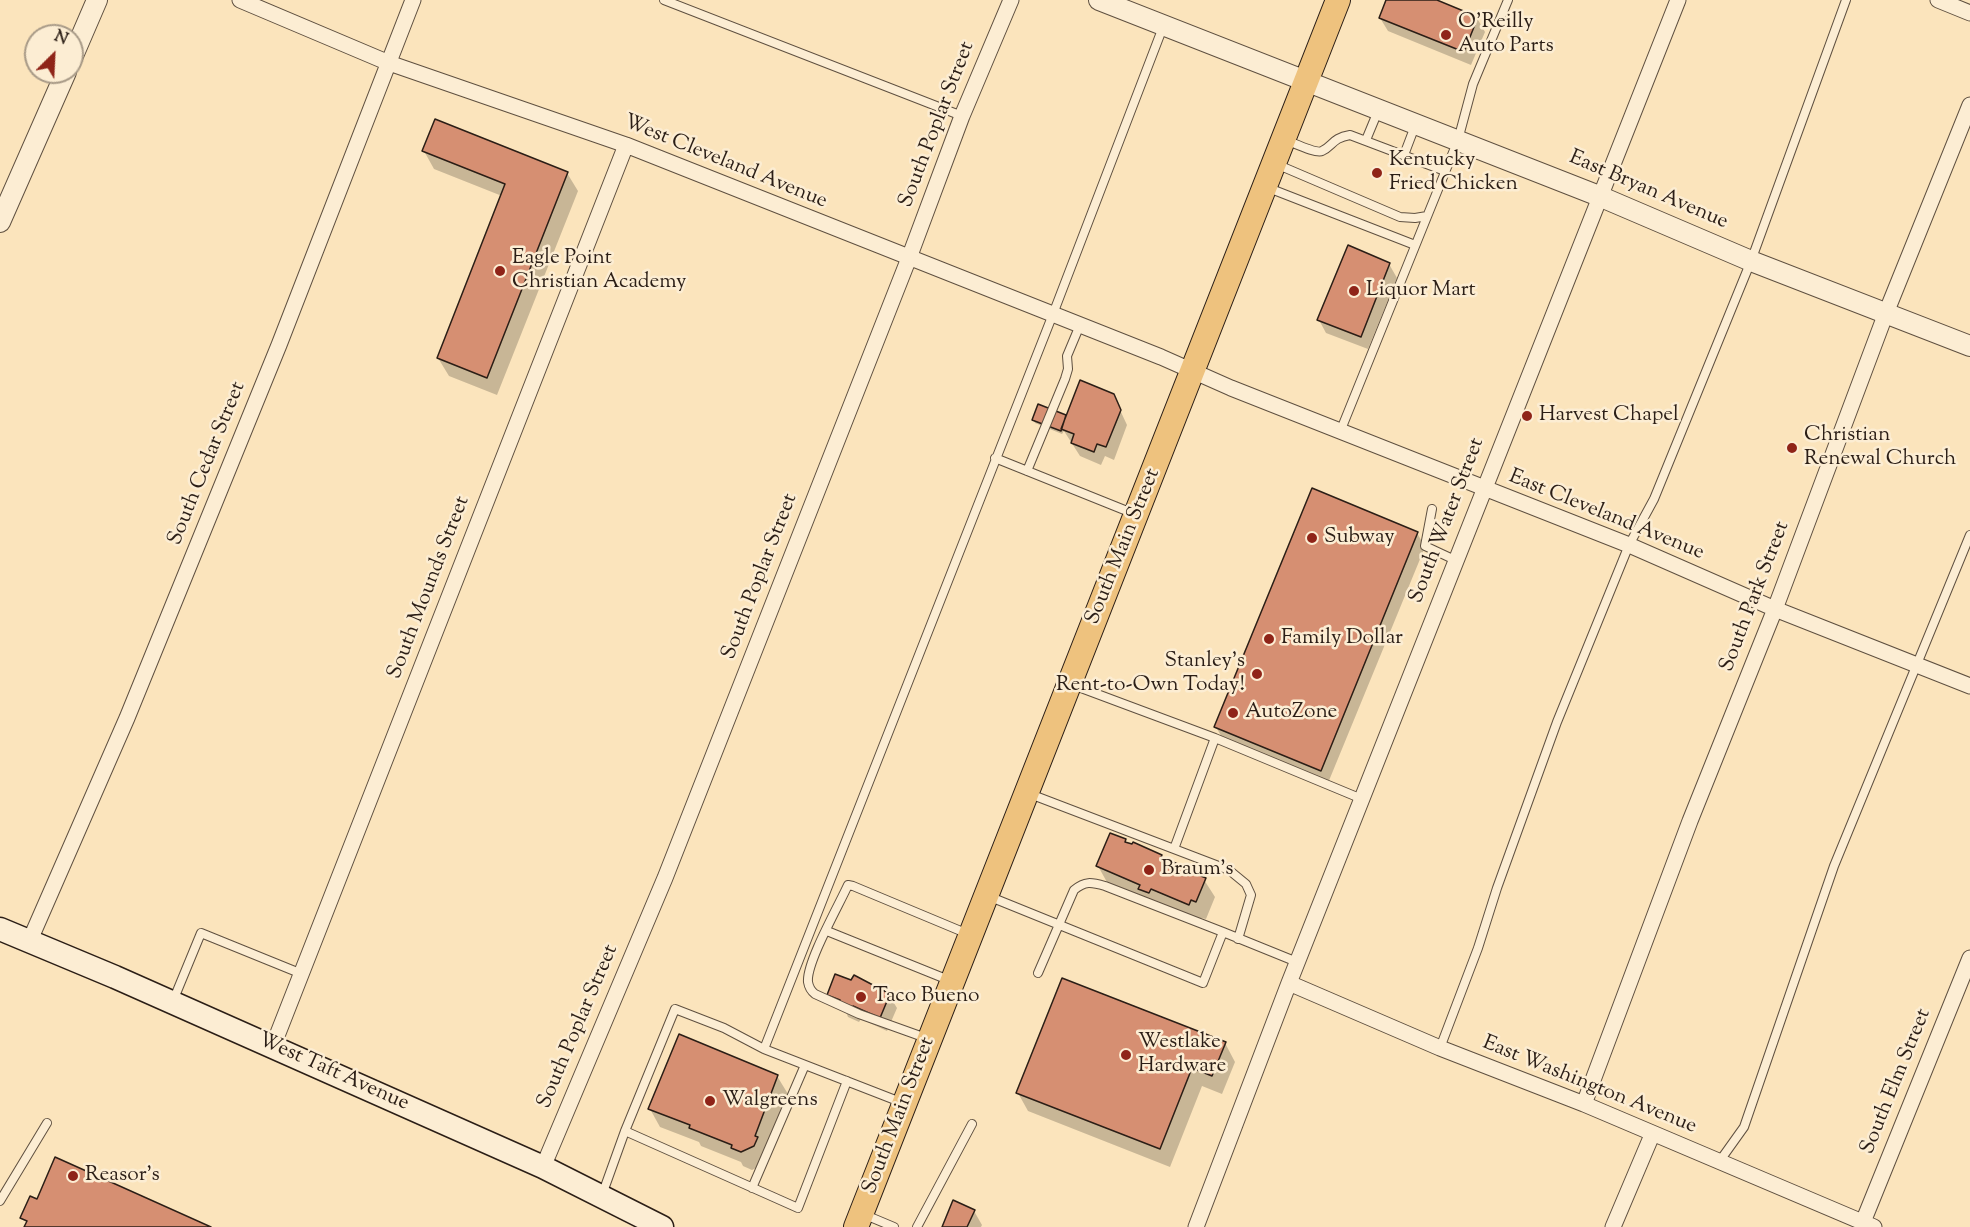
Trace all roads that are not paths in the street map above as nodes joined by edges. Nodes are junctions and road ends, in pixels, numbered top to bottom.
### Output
1 (97, 0) edge
2 (240, 0) edge
3 (413, 0) edge
4 (664, 0) edge
5 (1011, 0) edge
6 (1099, 0) edge
7 (1338, 0) edge
8 (1508, 0) edge
9 (1678, 0) edge
10 (1845, 0) edge
11 (1938, 0) edge
12 (1970, 13) edge
13 (1164, 26) junction
14 (84, 30) edge
15 (389, 63) junction
16 (1306, 82) junction
17 (61, 84) edge
18 (1970, 105) edge
19 (1378, 109) junction
20 (962, 116) junction
21 (1416, 124) junction
22 (1284, 139) junction
23 (1366, 140) junction
24 (1458, 140) junction
25 (626, 146) junction
26 (1404, 155) junction
27 (1274, 164) junction
28 (1445, 171) junction
29 (1265, 187) junction
30 (1599, 196) junction
31 (1427, 216) junction
32 (0, 222) edge
33 (1415, 245) junction
34 (909, 258) junction
35 (1751, 261) junction
36 (1886, 313) junction
37 (1053, 314) junction
38 (1080, 325) junction
39 (1970, 346) edge
40 (1193, 370) junction
41 (1340, 432) junction
42 (995, 458) junction
43 (1027, 471) junction
44 (1484, 488) junction
45 (1432, 509) dead end
46 (1136, 515) junction
47 (1970, 535) edge
48 (1629, 545) junction
49 (1455, 560) junction
50 (1775, 609) junction
51 (1917, 665) junction
52 (1070, 684) junction
53 (1970, 686) edge
54 (1215, 738) junction
55 (1027, 792) junction
56 (1362, 799) junction
57 (1174, 849) junction
58 (986, 896) junction
59 (1058, 925) junction
60 (0, 929) edge
61 (827, 931) junction
62 (1222, 932) junction
63 (971, 935) junction
64 (1238, 939) junction
65 (30, 940) junction
66 (1970, 958) edge
67 (1297, 962) junction
68 (1038, 973) dead end
69 (302, 974) junction
70 (953, 982) junction
71 (1289, 983) junction
72 (173, 1002) junction
73 (930, 1039) junction
74 (273, 1046) junction
75 (1440, 1048) junction
76 (764, 1049) junction
77 (805, 1065) junction
78 (847, 1081) junction
79 (905, 1104) junction
80 (1584, 1104) junction
81 (47, 1123) dead end
82 (972, 1124) dead end
83 (625, 1131) junction
84 (1653, 1135) junction
85 (1719, 1162) junction
86 (543, 1167) junction
87 (752, 1188) junction
88 (596, 1194) junction
89 (0, 1200) edge
90 (859, 1220) edge
91 (1868, 1225) edge
92 (662, 1227) edge
93 (894, 1227) edge
94 (917, 1227) edge
95 (1196, 1227) edge
96 (1613, 1227) edge

1 - 14 street
2 - 15 street, West Cleveland Avenue
3 - 15 street, South Cedar Street
4 - 20 lane
5 - 20 street, South Poplar Street
6 - 13 street, East Bryan Avenue
7 - 16 main road, South Main Street
8 - 24 lane
9 - 30 street, South Water Street
10 - 35 lane
11 - 12 street
13 - 16 street, East Bryan Avenue
13 - 37 lane
15 - 25 street, West Cleveland Avenue
15 - 65 street, South Cedar Street
16 - 19 street, East Bryan Avenue
16 - 22 main road, South Main Street
17 - 32 street
18 - 36 street, South Park Street
19 - 21 street, East Bryan Avenue
19 - 23 lane
20 - 34 street, South Poplar Street
21 - 24 street, East Bryan Avenue
21 - 26 lane
22 - 23 lane
22 - 27 main road, South Main Street
23 - 26 lane
24 - 28 lane
24 - 30 street, East Bryan Avenue
25 - 34 street, West Cleveland Avenue
25 - 69 street, South Mounds Street
26 - 28 lane
27 - 29 main road, South Main Street
27 - 31 lane
28 - 31 lane
29 - 33 lane
29 - 40 main road, South Main Street
30 - 35 street, East Bryan Avenue
30 - 44 street, South Water Street
31 - 33 lane
33 - 41 lane
34 - 37 street, West Cleveland Avenue
34 - 86 street, South Poplar Street
35 - 36 street, East Bryan Avenue
35 - 48 lane
36 - 39 street, East Bryan Avenue
36 - 50 street, South Park Street
37 - 38 street, West Cleveland Avenue
37 - 42 lane
38 - 40 street, West Cleveland Avenue
38 - 43 lane
40 - 41 street, East Cleveland Avenue
40 - 46 main road, South Main Street
41 - 44 street, East Cleveland Avenue
42 - 43 lane
42 - 76 lane
43 - 46 lane
44 - 48 street, East Cleveland Avenue
44 - 49 street, South Water Street
45 - 49 lane
46 - 52 main road, South Main Street
47 - 51 lane
48 - 50 street, East Cleveland Avenue
48 - 75 lane
49 - 56 street, South Water Street
50 - 51 street, East Cleveland Avenue
50 - 80 street, South Park Street
51 - 53 street, East Cleveland Avenue
51 - 85 lane
52 - 54 lane
52 - 55 main road, South Main Street
54 - 56 lane
54 - 57 lane
55 - 57 lane
55 - 58 main road, South Main Street
56 - 67 street, South Water Street
57 - 64 lane
58 - 59 lane
58 - 63 main road, South Main Street
59 - 62 lane
59 - 62 lane
59 - 68 lane
60 - 65 main road, West Taft Avenue
61 - 63 lane
61 - 70 lane
61 - 73 lane
62 - 64 lane
63 - 70 main road, South Main Street
64 - 67 lane
65 - 72 main road, West Taft Avenue
66 - 91 street, South Elm Street
67 - 71 street, South Water Street
69 - 72 lane
69 - 74 street, South Mounds Street
70 - 73 main road, South Main Street
71 - 75 street, East Washington Avenue
71 - 95 street, South Water Street
72 - 74 main road, West Taft Avenue
73 - 79 main road, South Main Street
74 - 86 main road, West Taft Avenue
75 - 80 street, East Washington Avenue
76 - 77 lane
76 - 83 lane
77 - 78 lane
77 - 87 lane
78 - 79 lane
78 - 87 lane
79 - 90 main road, South Main Street
80 - 84 street, East Washington Avenue
81 - 89 lane
82 - 94 lane
83 - 87 lane
83 - 88 lane
84 - 85 street, East Washington Avenue
84 - 96 street
85 - 91 street, East Washington Avenue
86 - 88 main road, West Taft Avenue
88 - 92 main road, West Taft Avenue
90 - 93 lane

